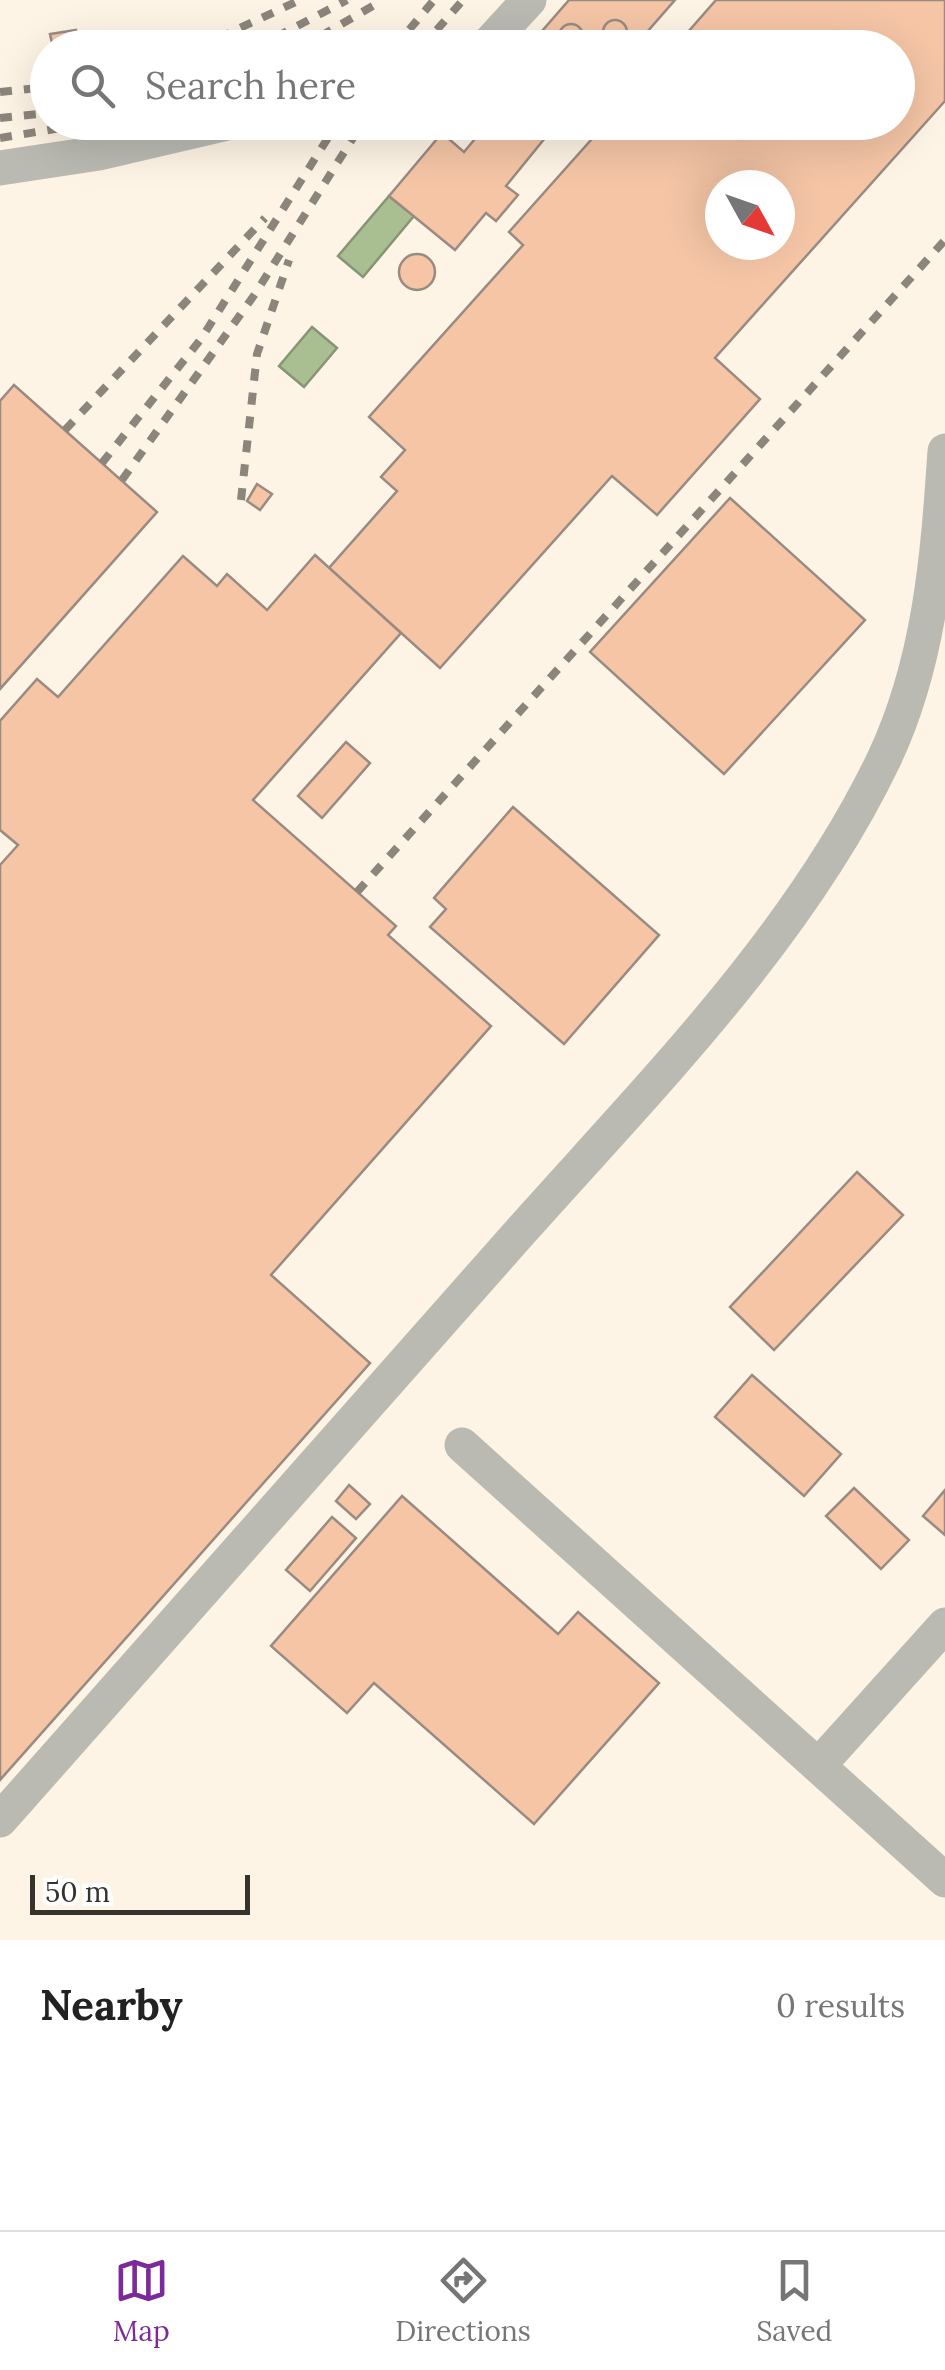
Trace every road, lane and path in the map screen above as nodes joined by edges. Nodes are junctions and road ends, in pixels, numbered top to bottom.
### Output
1 (529, 0) edge
2 (502, 30) edge
3 (151, 140) edge
4 (0, 168) edge
5 (945, 451) edge
6 (462, 1445) dead end
7 (945, 1626) edge
8 (819, 1764) junction
9 (0, 1820) edge
10 (945, 1880) edge

1 - 2 lane
3 - 4 lane
5 - 9 lane
6 - 8 lane
7 - 8 lane
8 - 10 lane

